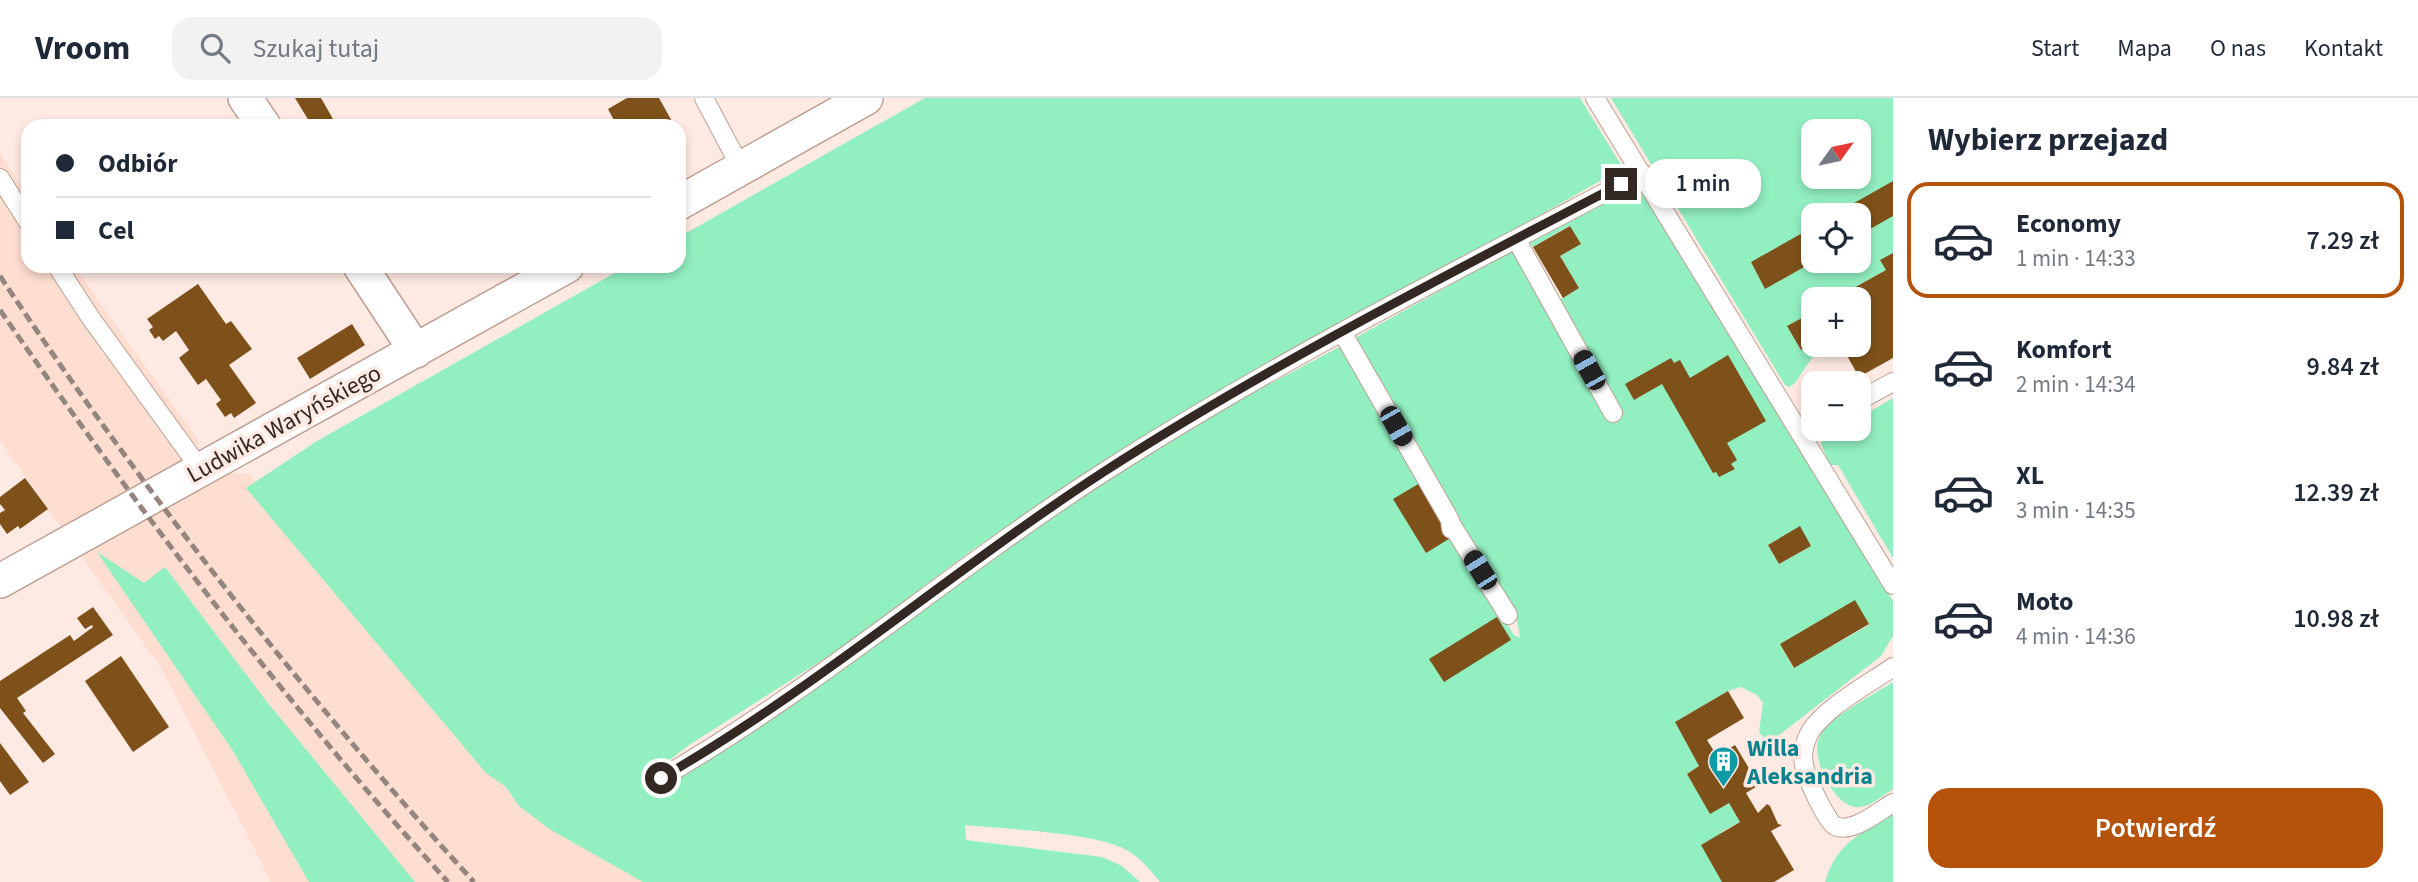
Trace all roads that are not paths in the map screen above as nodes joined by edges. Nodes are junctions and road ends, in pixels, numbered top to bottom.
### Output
1 (245, 98) edge
2 (704, 98) edge
3 (866, 98) edge
4 (1595, 98) edge
5 (259, 119) edge
6 (741, 168) junction
7 (1642, 173) junction
8 (0, 178) edge
9 (686, 199) edge
10 (21, 211) edge
11 (1516, 239) junction
12 (62, 273) edge
13 (365, 273) edge
14 (555, 273) edge
15 (1342, 332) junction
16 (416, 351) junction
17 (1893, 382) edge
18 (1871, 394) edge
19 (1613, 413) dead end
20 (1801, 421) edge
21 (1813, 441) edge
22 (201, 470) junction
23 (0, 581) edge
24 (1893, 585) edge
25 (1507, 615) dead end
26 (1893, 667) edge
27 (661, 778) dead end
28 (1893, 803) edge

1 - 5 street
2 - 6 lane
3 - 6 street
4 - 7 lane
6 - 9 street
7 - 11 lane
7 - 20 lane
8 - 10 lane
11 - 15 lane
11 - 19 lane
12 - 22 lane
13 - 16 street
14 - 16 street, Ludwika Waryńskiego
15 - 25 lane
15 - 27 lane
16 - 22 street, Ludwika Waryńskiego
17 - 18 lane
21 - 24 lane
22 - 23 street, Ludwika Waryńskiego
26 - 28 lane

